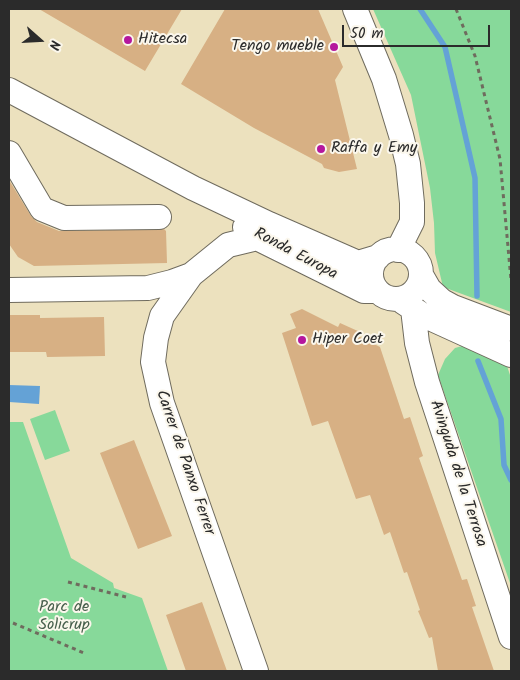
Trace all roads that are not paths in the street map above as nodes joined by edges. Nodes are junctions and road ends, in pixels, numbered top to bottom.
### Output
1 (355, 9) edge
2 (9, 90) edge
3 (9, 153) edge
4 (194, 188) junction
5 (159, 217) dead end
6 (257, 238) junction
7 (404, 261) junction
8 (190, 275) junction
9 (9, 290) edge
10 (396, 300) junction
11 (511, 329) edge
12 (511, 354) edge
13 (511, 637) edge
14 (256, 671) edge

1 - 7 street
2 - 4 street, Ronda Europa
3 - 5 street
4 - 6 street, Ronda Europa
4 - 7 street, Ronda Europa
6 - 8 street, Carrer de Panxo Ferrer
6 - 10 street, Ronda Europa
7 - 10 street
7 - 10 street
7 - 11 street
8 - 9 street
8 - 14 street, Carrer de Panxo Ferrer
10 - 12 street, Ronda Europa
10 - 13 street, Avinguda de la Terrosa

